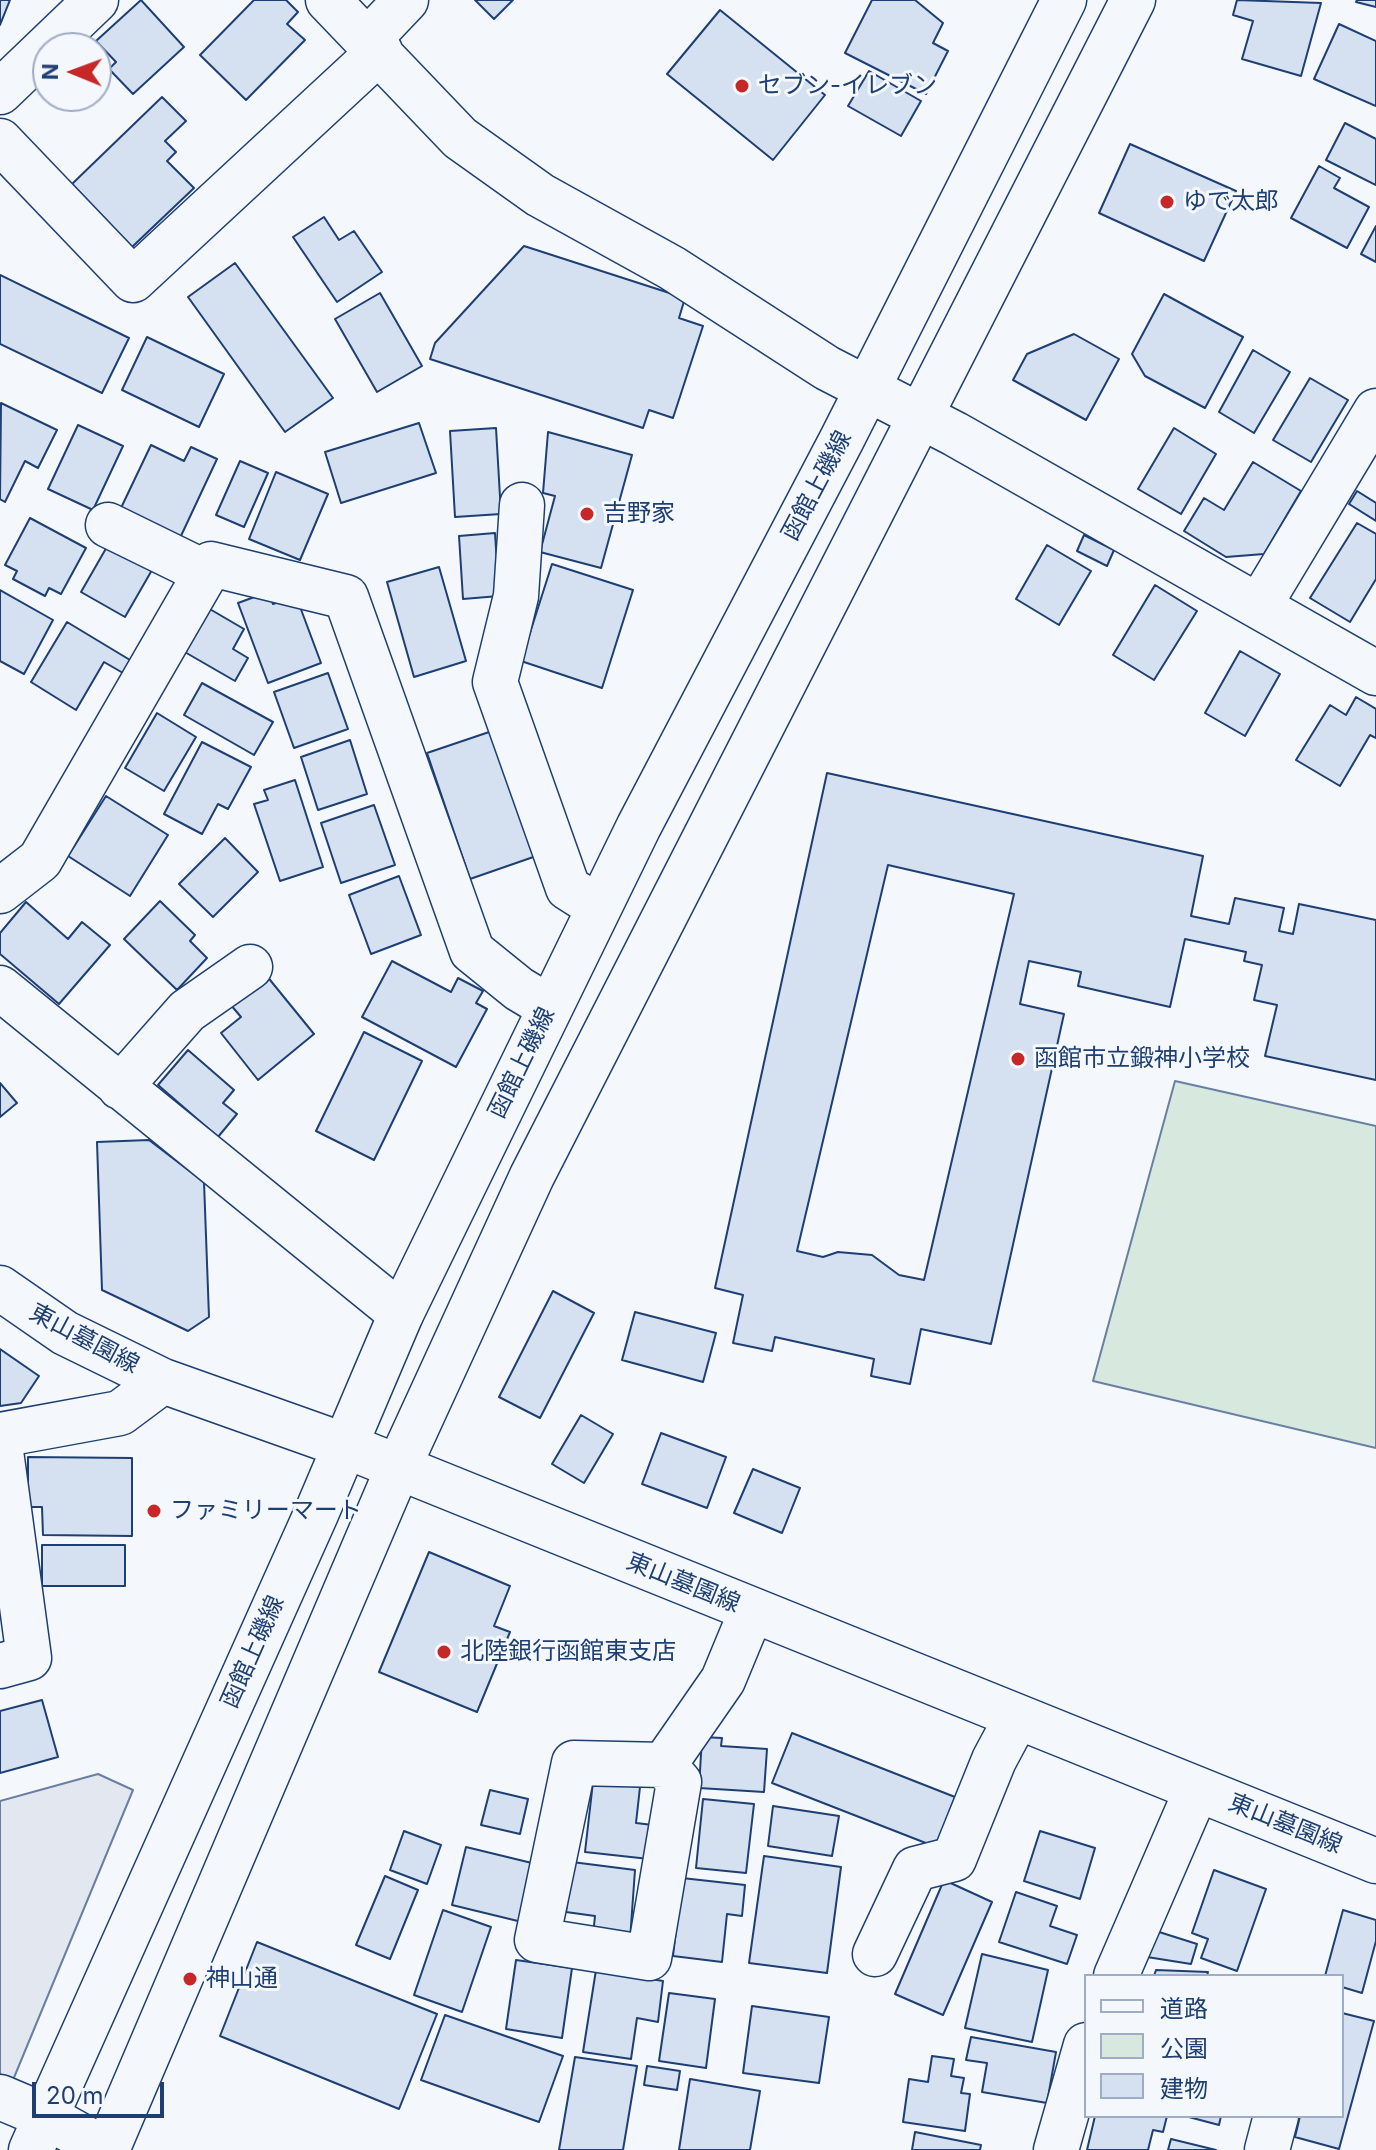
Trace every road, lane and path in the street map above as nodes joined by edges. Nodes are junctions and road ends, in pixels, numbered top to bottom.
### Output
1 (96, 0) edge
2 (328, 0) edge
3 (406, 0) edge
4 (1064, 0) edge
5 (1133, 0) edge
6 (374, 45) junction
7 (0, 92) edge
8 (0, 141) edge
9 (868, 388) junction
10 (1376, 411) edge
11 (922, 416) junction
12 (522, 505) dead end
13 (108, 525) dead end
14 (206, 573) junction
15 (1259, 606) junction
16 (1376, 673) edge
17 (0, 891) edge
18 (598, 907) junction
19 (250, 967) dead end
20 (0, 988) edge
21 (549, 1007) junction
22 (120, 1087) junction
23 (0, 1288) edge
24 (401, 1314) junction
25 (163, 1381) junction
26 (0, 1435) edge
27 (0, 1444) edge
28 (346, 1446) junction
29 (398, 1468) junction
30 (752, 1610) junction
31 (0, 1666) edge
32 (1017, 1717) junction
33 (664, 1765) junction
34 (1197, 1789) junction
35 (1376, 1861) edge
36 (875, 1954) dead end
37 (1117, 1974) edge
38 (1084, 2052) edge
39 (0, 2097) edge
40 (1275, 2118) edge
41 (38, 2133) edge
42 (107, 2150) edge
43 (1056, 2150) edge
44 (1267, 2150) edge

1 - 7 street
2 - 6 street
3 - 6 street
4 - 9 street, 函館上磯線
5 - 11 street
6 - 8 street
6 - 9 street
9 - 11 street
9 - 18 street, 函館上磯線
10 - 15 street
11 - 15 street
11 - 29 street
12 - 18 street
13 - 14 street
14 - 17 street
14 - 21 street
15 - 16 street
18 - 21 street, 函館上磯線
19 - 22 street
20 - 22 street
21 - 24 street, 函館上磯線
22 - 24 street
23 - 25 street, 東山墓園線
24 - 28 street, 函館上磯線
25 - 26 street
25 - 28 street, 東山墓園線
27 - 31 street
28 - 29 street, 東山墓園線
28 - 41 street, 函館上磯線
29 - 30 street, 東山墓園線
29 - 42 street
30 - 32 street, 東山墓園線
30 - 33 street
32 - 34 street, 東山墓園線
32 - 36 street
33 - 33 street
34 - 35 street, 東山墓園線
34 - 37 street
38 - 43 street
39 - 41 street
40 - 44 street
41 - 42 street

